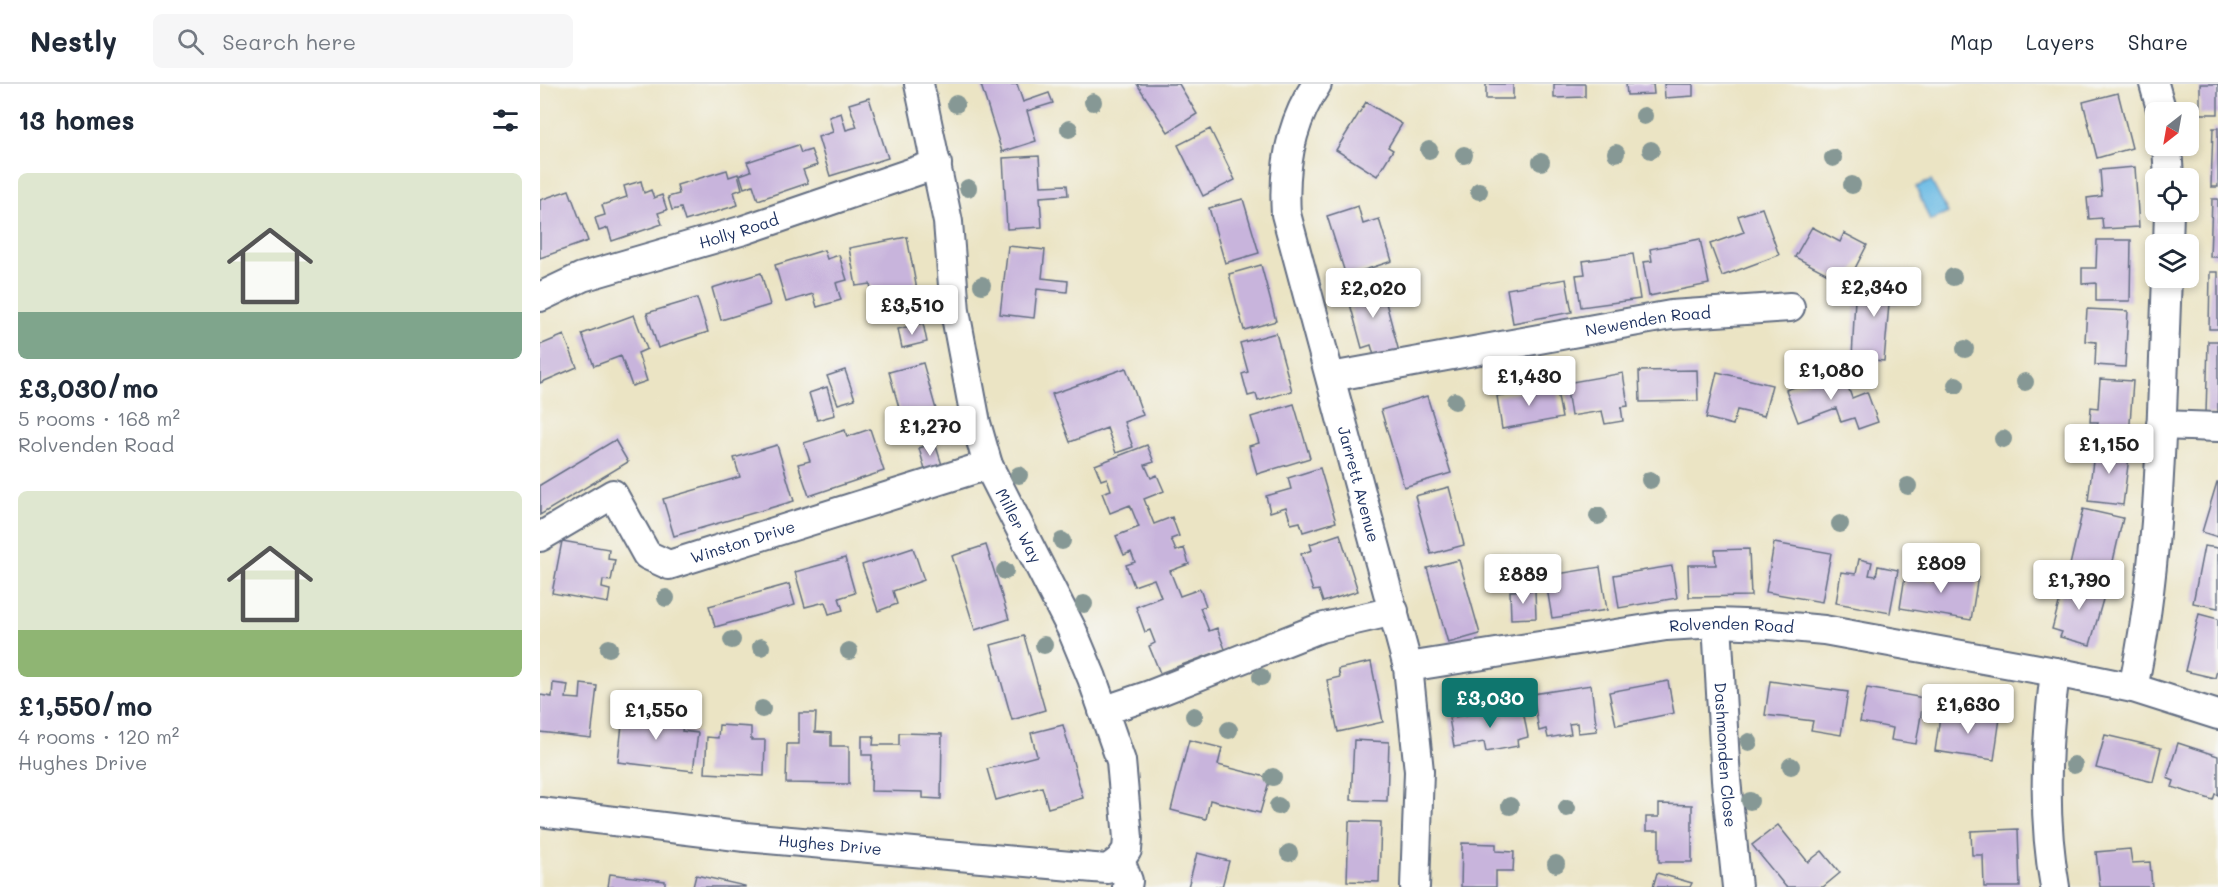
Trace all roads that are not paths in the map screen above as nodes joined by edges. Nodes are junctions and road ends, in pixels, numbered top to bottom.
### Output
1 (919, 84) edge
2 (2154, 84) edge
3 (1313, 85) edge
4 (2159, 102) edge
5 (937, 164) junction
6 (2167, 288) edge
7 (540, 297) edge
8 (1790, 308) dead end
9 (1332, 377) junction
10 (2161, 425) junction
11 (2218, 427) edge
12 (988, 465) junction
13 (540, 537) edge
14 (1394, 611) junction
15 (1717, 623) junction
16 (1408, 667) junction
17 (2055, 672) junction
18 (2133, 688) junction
19 (1103, 711) junction
20 (2218, 714) edge
21 (540, 812) edge
22 (1119, 860) junction
23 (1127, 887) edge
24 (1415, 887) edge
25 (1737, 887) edge
26 (2055, 887) edge

1 - 5 street, Miller Way
2 - 4 street
3 - 9 street, Jarrett Avenue
5 - 7 street, Holly Road
5 - 12 street, Miller Way
6 - 10 street
8 - 9 street, Newenden Road
9 - 14 street, Jarrett Avenue
10 - 11 street
10 - 18 street
12 - 13 street, Winston Drive
12 - 19 street, Miller Way
14 - 16 street, Jarrett Avenue
14 - 19 street
15 - 16 street, Rolvenden Road
15 - 17 street, Rolvenden Road
15 - 25 street, Dashmonden Close
16 - 24 street, Jarrett Avenue
17 - 18 street, Rolvenden Road
17 - 26 street
18 - 20 street, Rolvenden Road
19 - 22 street, Miller Way
21 - 22 street, Hughes Drive
22 - 23 street

